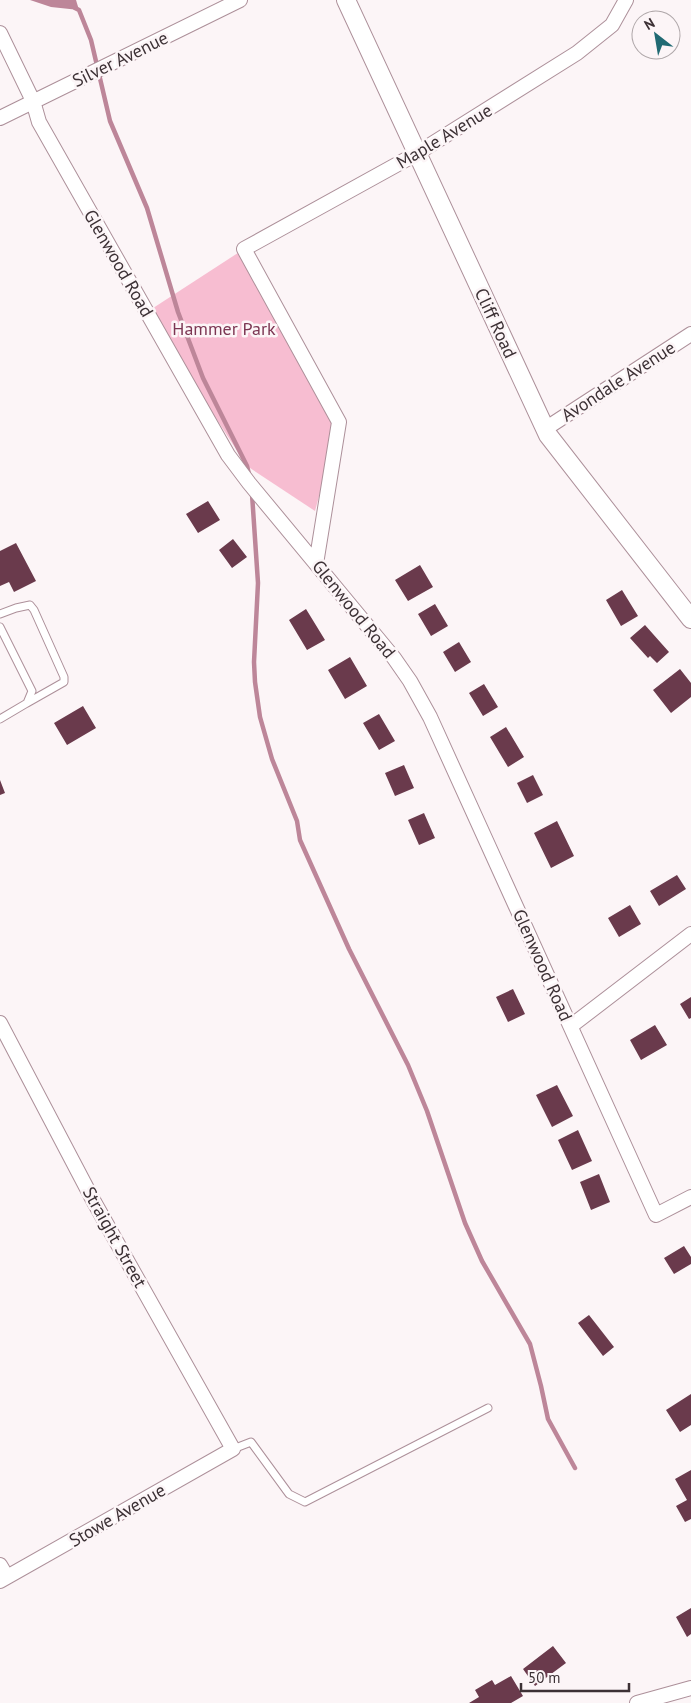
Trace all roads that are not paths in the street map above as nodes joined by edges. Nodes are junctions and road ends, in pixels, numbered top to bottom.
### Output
1 (240, 0) edge
2 (346, 0) edge
3 (626, 0) edge
4 (0, 33) edge
5 (33, 101) junction
6 (0, 118) edge
7 (416, 154) junction
8 (691, 334) edge
9 (545, 429) junction
10 (316, 564) junction
11 (0, 614) edge
12 (691, 619) edge
13 (0, 628) edge
14 (27, 703) junction
15 (0, 719) edge
16 (691, 934) edge
17 (0, 1024) edge
18 (571, 1026) junction
19 (691, 1198) edge
20 (488, 1408) dead end
21 (233, 1449) junction
22 (2, 1574) edge
23 (691, 1688) edge
24 (637, 1703) edge

1 - 5 street, Silver Avenue
2 - 7 street, Cliff Road
3 - 7 street, Maple Avenue
4 - 5 street, Glenwood Road
5 - 6 street, Silver Avenue
5 - 10 street, Glenwood Road
7 - 9 street, Cliff Road
7 - 10 street, Maple Avenue
8 - 9 street, Avondale Avenue
9 - 12 street, Cliff Road
10 - 18 street, Glenwood Road
11 - 14 lane
13 - 14 lane
14 - 15 lane
16 - 18 street
17 - 21 street, Straight Street
18 - 19 street, Glenwood Road
20 - 21 lane
21 - 22 street, Stowe Avenue
23 - 24 street

